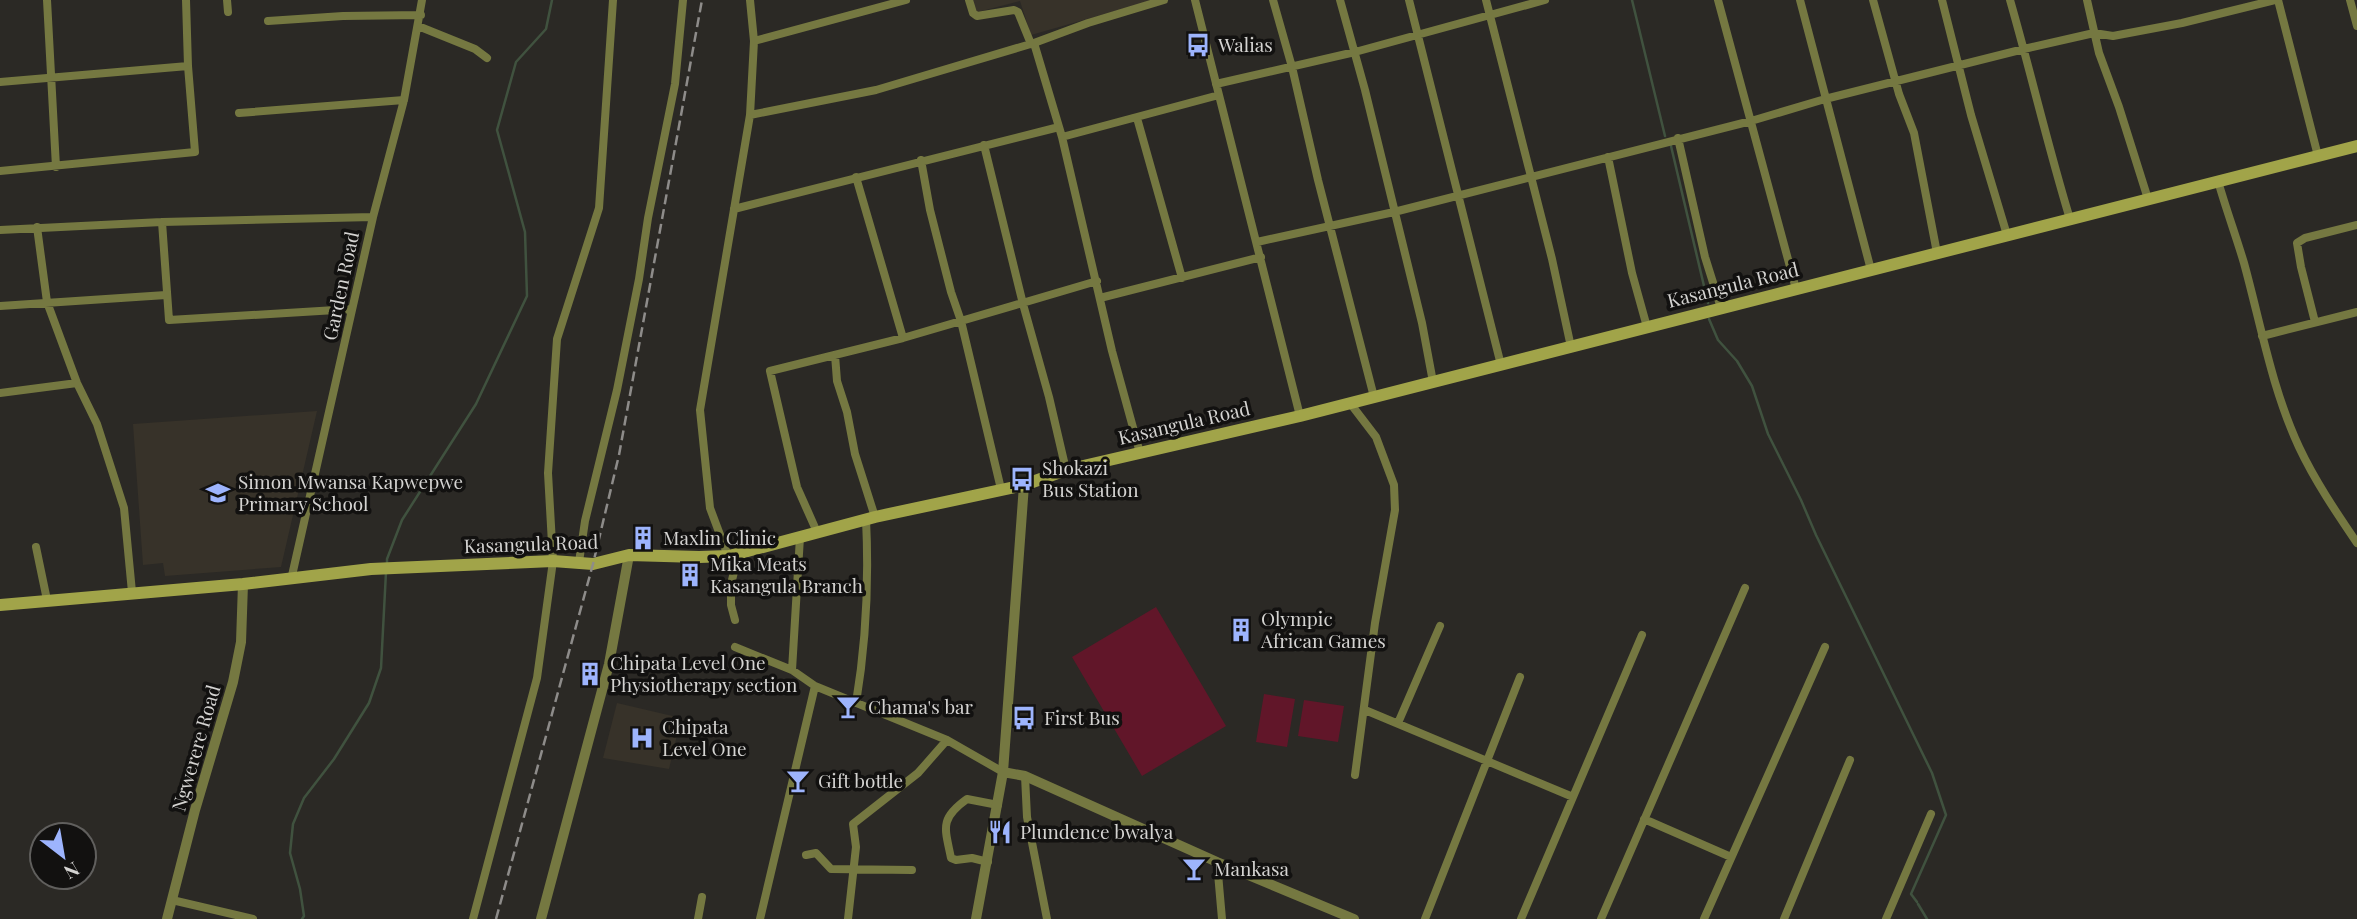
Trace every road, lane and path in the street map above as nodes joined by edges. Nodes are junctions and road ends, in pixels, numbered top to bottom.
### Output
1 (47, 0) edge
2 (186, 0) edge
3 (227, 0) edge
4 (422, 0) edge
5 (613, 0) edge
6 (683, 0) edge
7 (750, 0) edge
8 (906, 0) edge
9 (969, 0) edge
10 (1164, 0) edge
11 (1195, 0) edge
12 (1273, 0) edge
13 (1340, 0) edge
14 (1409, 0) edge
15 (1486, 0) edge
16 (1545, 0) edge
17 (1718, 0) edge
18 (1800, 0) edge
19 (1873, 0) edge
20 (1942, 0) edge
21 (2010, 0) edge
22 (2087, 0) edge
23 (2276, 0) edge
24 (2350, 0) edge
25 (228, 12) dead end
26 (1489, 14) junction
27 (421, 15) junction
28 (268, 21) dead end
29 (418, 26) junction
30 (2357, 26) edge
31 (2094, 33) junction
32 (1419, 34) junction
33 (754, 41) junction
34 (1033, 43) junction
35 (2024, 49) junction
36 (1354, 52) junction
37 (487, 58) dead end
38 (1958, 65) junction
39 (188, 66) junction
40 (1292, 67) junction
41 (51, 78) junction
42 (1896, 81) junction
43 (0, 82) edge
44 (1216, 84) junction
45 (1219, 95) junction
46 (1825, 99) junction
47 (404, 100) junction
48 (239, 113) dead end
49 (750, 115) junction
50 (1137, 118) junction
51 (1751, 121) junction
52 (1059, 127) junction
53 (1062, 137) junction
54 (1678, 138) junction
55 (984, 145) junction
56 (2357, 146) edge
57 (2318, 156) junction
58 (1608, 157) junction
59 (921, 160) junction
60 (56, 167) junction
61 (0, 171) edge
62 (1530, 176) junction
63 (856, 177) junction
64 (2218, 181) junction
65 (1457, 195) junction
66 (2148, 199) junction
67 (734, 209) junction
68 (1394, 212) junction
69 (373, 217) junction
70 (2070, 219) junction
71 (162, 222) junction
72 (2357, 225) edge
73 (37, 226) junction
74 (1329, 226) junction
75 (0, 230) edge
76 (2007, 235) junction
77 (1257, 242) junction
78 (1937, 253) junction
79 (1261, 257) junction
80 (1871, 270) junction
81 (1182, 278) junction
82 (1097, 281) junction
83 (1796, 289) junction
84 (166, 295) junction
85 (1100, 298) junction
86 (47, 302) junction
87 (1023, 304) junction
88 (0, 306) edge
89 (1721, 308) junction
90 (352, 309) junction
91 (2357, 312) edge
92 (961, 321) junction
93 (2315, 322) junction
94 (1647, 327) junction
95 (2262, 337) junction
96 (903, 338) junction
97 (1571, 347) junction
98 (835, 355) junction
99 (1501, 365) junction
100 (1433, 382) junction
101 (77, 383) junction
102 (0, 393) edge
103 (1374, 397) junction
104 (1350, 403) junction
105 (1300, 416) junction
106 (1140, 453) junction
107 (1066, 470) junction
108 (1024, 485) junction
109 (1000, 489) junction
110 (870, 518) junction
111 (817, 532) junction
112 (800, 537) junction
113 (2357, 543) edge
114 (36, 547) dead end
115 (629, 555) junction
116 (729, 556) junction
117 (554, 561) junction
118 (579, 562) junction
119 (291, 580) junction
120 (243, 584) junction
121 (1745, 588) dead end
122 (132, 592) junction
123 (47, 600) junction
124 (0, 604) edge
125 (735, 620) dead end
126 (1440, 626) dead end
127 (1642, 635) dead end
128 (1825, 647) dead end
129 (734, 648) dead end
130 (792, 670) junction
131 (1520, 677) dead end
132 (816, 686) junction
133 (856, 703) junction
134 (1365, 710) junction
135 (1398, 723) junction
136 (947, 740) junction
137 (1850, 760) dead end
138 (1488, 761) junction
139 (1003, 772) junction
140 (1355, 775) dead end
141 (1025, 776) junction
142 (1573, 797) junction
143 (998, 805) junction
144 (1931, 814) dead end
145 (1644, 819) junction
146 (806, 855) dead end
147 (1731, 857) junction
148 (988, 862) junction
149 (1217, 862) junction
150 (854, 869) junction
151 (912, 870) dead end
152 (702, 897) dead end
153 (172, 900) junction
154 (167, 919) edge
155 (253, 919) edge
156 (473, 919) edge
157 (541, 919) edge
158 (698, 919) edge
159 (760, 919) edge
160 (848, 919) edge
161 (976, 919) edge
162 (1047, 919) edge
163 (1222, 919) edge
164 (1354, 919) edge
165 (1425, 919) edge
166 (1521, 919) edge
167 (1601, 919) edge
168 (1704, 919) edge
169 (1784, 919) edge
170 (1886, 919) edge

1 - 41 street
2 - 39 street
3 - 25 street
4 - 27 street, Garden Road
5 - 117 street
6 - 118 street
7 - 33 street
8 - 33 street
9 - 34 street
10 - 34 street
11 - 44 street
12 - 40 street
13 - 36 street
14 - 32 street
15 - 26 street
16 - 26 street
17 - 51 street
18 - 46 street
19 - 42 street
20 - 38 street
21 - 35 street
22 - 31 street
23 - 31 street
23 - 57 street
24 - 30 street
26 - 32 street
26 - 62 street
27 - 28 street
27 - 29 street, Garden Road
29 - 37 street
29 - 47 street, Garden Road
31 - 35 street
31 - 66 street
32 - 36 street
32 - 65 street
33 - 49 street
34 - 49 street
34 - 52 street
35 - 38 street
35 - 70 street
36 - 40 street
36 - 68 street
38 - 42 street
38 - 76 street
39 - 41 street
39 - 60 street
40 - 44 street
40 - 74 street
41 - 43 street
41 - 60 street
42 - 46 street
42 - 78 street
44 - 45 street
45 - 50 street
45 - 77 street
46 - 51 street
46 - 80 street
47 - 48 street
47 - 69 street, Garden Road
49 - 67 street
50 - 53 street
50 - 81 street
51 - 54 street
51 - 83 street
52 - 53 street
52 - 55 street
53 - 82 street
54 - 58 street
54 - 89 street
55 - 59 street
55 - 87 street
56 - 57 main road, Kasangula Road
57 - 64 main road, Kasangula Road
58 - 62 street
58 - 94 street
59 - 63 street
59 - 92 street
60 - 61 street
62 - 65 street
62 - 97 street
63 - 67 street
63 - 96 street
64 - 66 main road, Kasangula Road
64 - 95 street
65 - 68 street
65 - 99 street
66 - 70 main road, Kasangula Road
67 - 116 street
68 - 74 street
68 - 100 street
69 - 71 street
69 - 90 street, Garden Road
70 - 76 main road, Kasangula Road
71 - 73 street
71 - 84 street
72 - 93 street
73 - 75 street
73 - 86 street
74 - 77 street
74 - 103 street
76 - 78 main road, Kasangula Road
77 - 79 street
78 - 80 main road, Kasangula Road
79 - 81 street
79 - 105 street
80 - 83 main road, Kasangula Road
81 - 85 street
82 - 85 street
82 - 87 street
83 - 89 main road, Kasangula Road
84 - 86 street
84 - 90 street
85 - 106 street
86 - 88 street
86 - 101 street
87 - 92 street
87 - 107 street
89 - 94 main road, Kasangula Road
90 - 119 street, Garden Road
91 - 93 street
92 - 96 street
92 - 109 street
93 - 95 street
94 - 97 main road, Kasangula Road
95 - 113 street
96 - 98 street
97 - 99 main road, Kasangula Road
98 - 110 street
98 - 111 street
99 - 100 main road, Kasangula Road
100 - 103 main road, Kasangula Road
101 - 102 street
101 - 122 street
103 - 104 main road, Kasangula Road
104 - 105 main road, Kasangula Road
104 - 134 street
105 - 106 main road, Kasangula Road
106 - 107 main road, Kasangula Road
107 - 108 main road, Kasangula Road
108 - 109 main road, Kasangula Road
108 - 139 street
109 - 110 main road, Kasangula Road
110 - 111 main road, Kasangula Road
110 - 133 street
111 - 112 main road, Kasangula Road
112 - 116 main road, Kasangula Road
112 - 130 street
114 - 123 street
115 - 116 main road, Kasangula Road
115 - 118 main road, Kasangula Road
115 - 157 street
116 - 125 street
117 - 118 main road, Kasangula Road
117 - 119 main road, Kasangula Road
117 - 156 street
119 - 120 main road, Kasangula Road
120 - 122 main road, Kasangula Road
120 - 153 street, Ngwerere Road
121 - 145 street
122 - 123 main road, Kasangula Road
123 - 124 main road, Kasangula Road
126 - 135 street
127 - 142 street
128 - 147 street
129 - 130 street
130 - 132 street
131 - 138 street
132 - 133 street
132 - 159 street
133 - 136 street
134 - 135 street
134 - 140 street
135 - 138 street
136 - 139 street
136 - 150 street
137 - 169 street
138 - 142 street
138 - 165 street
139 - 141 street
139 - 143 street
141 - 149 street
141 - 162 street
142 - 166 street
143 - 148 street
143 - 148 street
144 - 170 street
145 - 147 street
145 - 167 street
146 - 150 street
147 - 168 street
148 - 161 street
149 - 163 street
149 - 164 street
150 - 151 street
150 - 160 street
152 - 158 street
153 - 154 street, Ngwerere Road
153 - 155 street

